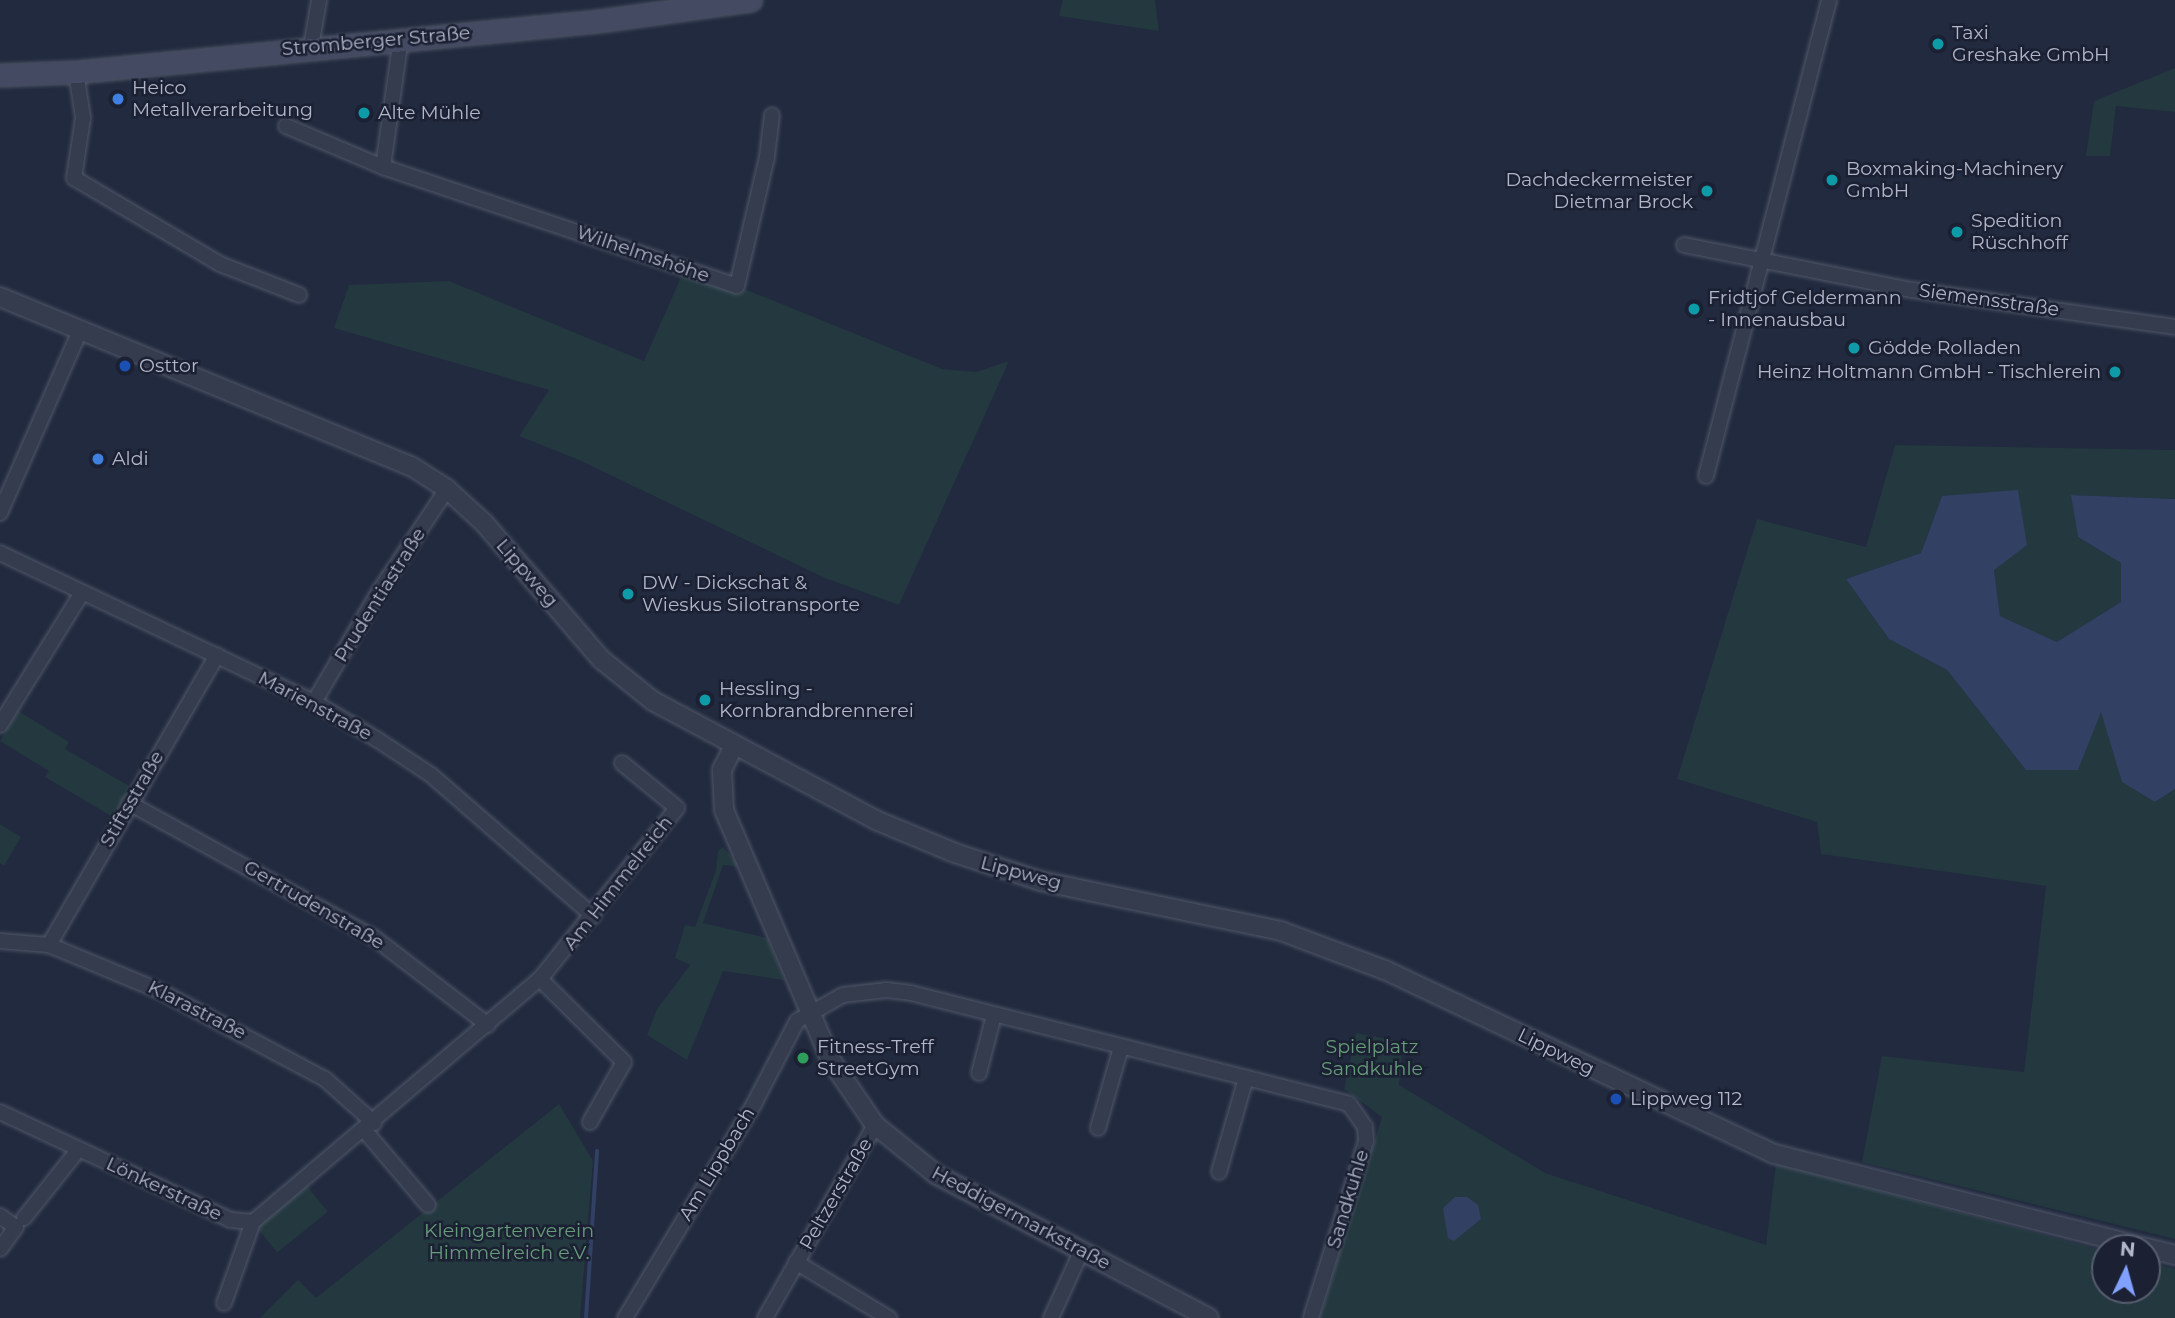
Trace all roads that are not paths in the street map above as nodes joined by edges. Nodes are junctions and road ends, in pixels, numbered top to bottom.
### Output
1 (319, 0) edge
2 (751, 0) edge
3 (1829, 0) edge
4 (401, 38) junction
5 (311, 47) junction
6 (76, 72) junction
7 (0, 75) edge
8 (772, 115) dead end
9 (286, 126) dead end
10 (383, 167) junction
11 (1684, 245) dead end
12 (1763, 262) junction
13 (299, 295) dead end
14 (0, 297) edge
15 (2175, 327) edge
16 (80, 331) junction
17 (1706, 476) dead end
18 (5, 487) edge
19 (447, 489) junction
20 (0, 513) edge
21 (0, 553) edge
22 (82, 593) junction
23 (217, 655) junction
24 (314, 702) junction
25 (0, 725) edge
26 (733, 746) junction
27 (622, 763) dead end
28 (129, 803) junction
29 (593, 916) junction
30 (0, 941) edge
31 (49, 945) junction
32 (540, 979) junction
33 (810, 1010) junction
34 (994, 1015) junction
35 (488, 1025) junction
36 (1121, 1047) junction
37 (979, 1073) dead end
38 (1246, 1078) junction
39 (0, 1112) edge
40 (590, 1122) dead end
41 (875, 1125) junction
42 (370, 1127) junction
43 (1098, 1128) dead end
44 (78, 1150) junction
45 (1219, 1172) dead end
46 (428, 1205) dead end
47 (0, 1216) edge
48 (24, 1218) dead end
49 (253, 1222) junction
50 (2092, 1234) edge
51 (0, 1249) edge
52 (1081, 1252) junction
53 (796, 1262) junction
54 (224, 1303) dead end
55 (625, 1318) edge
56 (765, 1318) edge
57 (889, 1318) edge
58 (1051, 1318) edge
59 (1209, 1318) edge
60 (1311, 1318) edge

1 - 5 street
2 - 4 main road, Stromberger Straße
3 - 12 street
4 - 5 main road, Stromberger Straße
4 - 10 street
5 - 6 main road, Stromberger Straße
6 - 7 main road, Stromberger Straße
6 - 13 street
8 - 10 street, Wilhelmshöhe
9 - 10 street, Wilhelmshöhe
11 - 12 street, Siemensstraße
12 - 15 street, Siemensstraße
12 - 17 street
14 - 16 street, Lippweg
16 - 18 street
16 - 19 street, Lippweg
18 - 20 street
19 - 24 street, Prudentiastraße
19 - 26 street, Lippweg
21 - 22 street, Marienstraße
22 - 23 street, Marienstraße
22 - 25 street
23 - 24 street, Marienstraße
23 - 28 street, Stiftsstraße
24 - 29 street, Marienstraße
26 - 33 street, Heddigermarkstraße
26 - 50 street, Lippweg
27 - 29 street, Am Himmelreich
28 - 31 street, Stiftsstraße
28 - 35 street, Gertrudenstraße
29 - 32 street, Am Himmelreich
30 - 31 street, Klarastraße
31 - 42 street, Klarastraße
32 - 35 street, Am Himmelreich
32 - 40 street
33 - 34 street, Sandkuhle
33 - 41 street, Heddigermarkstraße
33 - 55 street, Am Lippbach
34 - 36 street, Sandkuhle
34 - 37 street
35 - 42 street, Am Himmelreich
36 - 38 street, Sandkuhle
36 - 43 street
38 - 45 street
38 - 60 street, Sandkuhle
39 - 44 street, Lönkerstraße
41 - 52 street, Heddigermarkstraße
41 - 53 street, Peltzerstraße
42 - 46 street
42 - 49 street, Am Himmelreich
44 - 48 street
44 - 49 street, Lönkerstraße
47 - 51 street
49 - 54 street
52 - 58 street
52 - 59 street, Heddigermarkstraße
53 - 56 street, Peltzerstraße
53 - 57 street, Peltzerstraße

